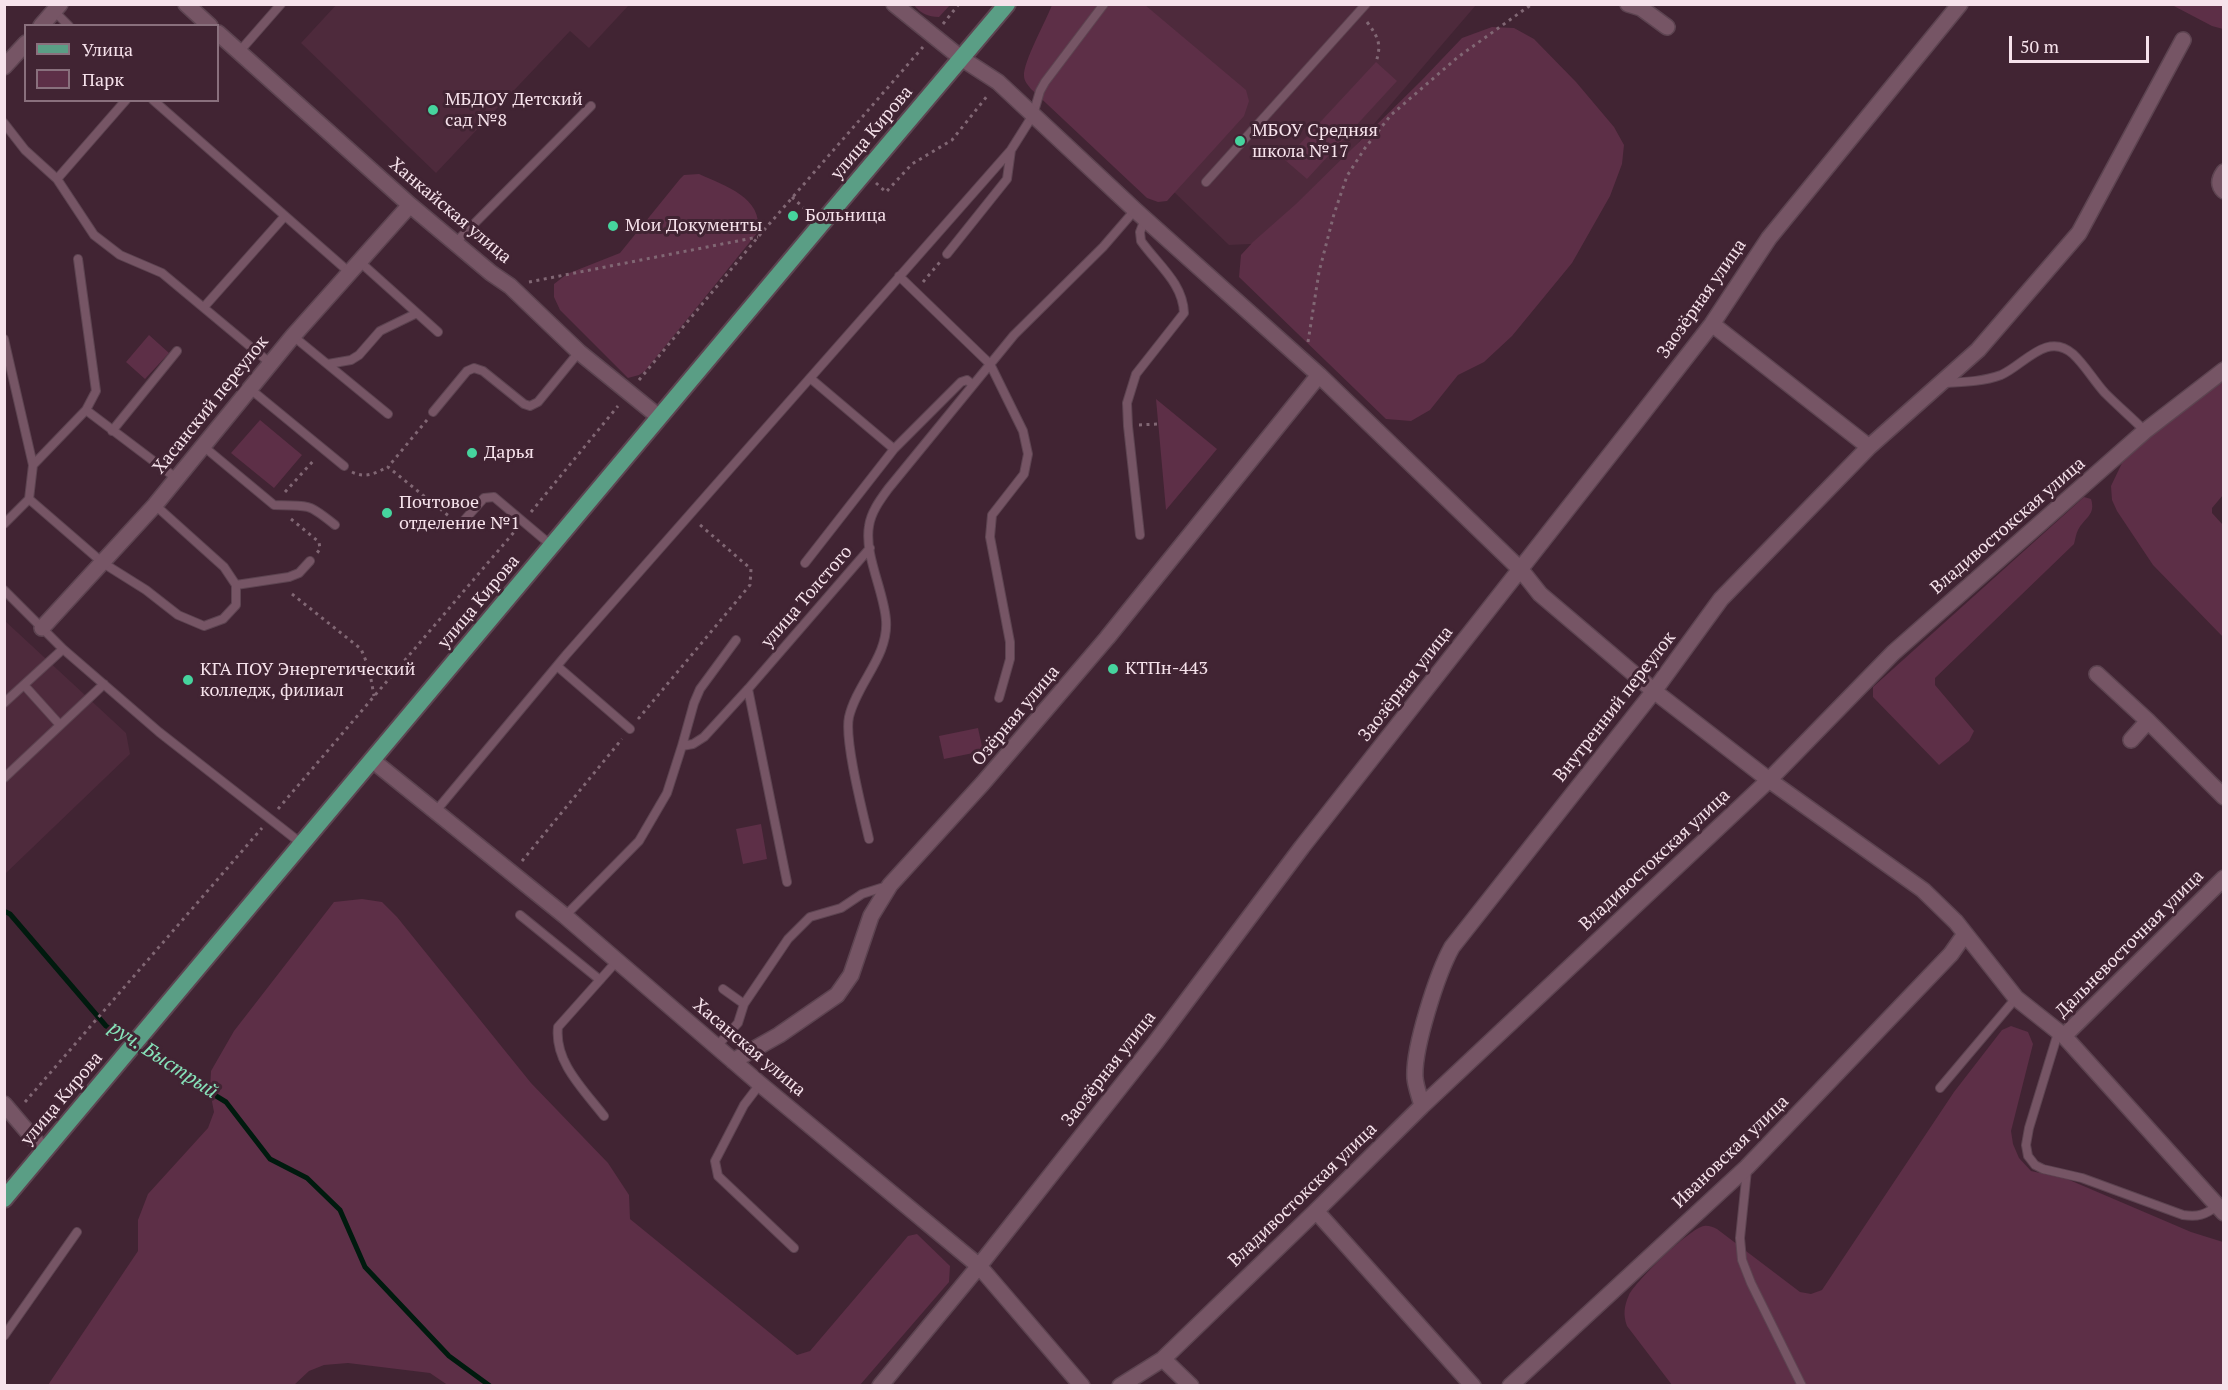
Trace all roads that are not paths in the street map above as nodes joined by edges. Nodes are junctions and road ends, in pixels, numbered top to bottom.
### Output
1 (186, 4) edge
2 (281, 4) edge
3 (894, 4) edge
4 (1007, 4) edge
5 (1104, 4) edge
6 (1366, 4) edge
7 (1628, 4) edge
8 (1960, 4) edge
9 (57, 8) edge
10 (43, 24) edge
11 (68, 24) edge
12 (208, 24) edge
13 (1667, 27) dead end
14 (219, 34) edge
15 (2183, 40) dead end
16 (24, 45) edge
17 (239, 52) junction
18 (961, 58) junction
19 (4, 67) edge
20 (124, 102) edge
21 (155, 102) edge
22 (591, 106) dead end
23 (1033, 115) junction
24 (4, 123) edge
25 (1011, 150) junction
26 (2223, 172) edge
27 (57, 179) junction
28 (1206, 182) dead end
29 (2223, 191) edge
30 (410, 205) junction
31 (1140, 214) junction
32 (284, 217) junction
33 (455, 243) junction
34 (948, 254) road end
35 (78, 260) dead end
36 (354, 267) junction
37 (899, 276) junction
38 (204, 307) junction
39 (415, 314) junction
40 (1712, 324) junction
41 (438, 332) dead end
42 (293, 336) junction
43 (4, 339) edge
44 (177, 351) dead end
45 (579, 352) junction
46 (270, 363) junction
47 (328, 364) junction
48 (990, 364) junction
49 (2223, 370) edge
50 (1319, 375) junction
51 (810, 378) junction
52 (1938, 384) junction
53 (973, 385) junction
54 (249, 388) junction
55 (86, 410) junction
56 (433, 412) road end
57 (388, 414) dead end
58 (659, 417) junction
59 (112, 431) junction
60 (2145, 431) junction
61 (203, 446) junction
62 (1869, 447) junction
63 (894, 450) junction
64 (33, 465) junction
65 (344, 466) road end
66 (176, 478) junction
67 (28, 499) junction
68 (154, 504) junction
69 (4, 524) edge
70 (334, 525) dead end
71 (460, 525) road end
72 (1140, 535) dead end
73 (552, 546) junction
74 (870, 548) junction
75 (310, 561) dead end
76 (103, 563) junction
77 (805, 563) dead end
78 (1521, 570) junction
79 (236, 585) junction
80 (4, 590) edge
81 (42, 628) junction
82 (736, 640) dead end
83 (63, 649) junction
84 (557, 666) junction
85 (2097, 674) dead end
86 (104, 684) junction
87 (24, 685) junction
88 (748, 689) junction
89 (1654, 691) junction
90 (999, 698) dead end
91 (4, 703) edge
92 (2148, 721) junction
93 (60, 725) junction
94 (630, 729) road end
95 (2132, 740) dead end
96 (682, 746) junction
97 (372, 760) junction
98 (4, 778) edge
99 (1768, 780) junction
100 (2223, 797) edge
101 (435, 812) junction
102 (868, 839) dead end
103 (302, 844) junction
104 (2223, 878) edge
105 (787, 882) dead end
106 (890, 885) junction
107 (520, 915) dead end
108 (565, 916) junction
109 (1965, 934) junction
110 (616, 962) junction
111 (600, 980) junction
112 (723, 989) dead end
113 (2016, 998) junction
114 (744, 1004) junction
115 (2061, 1035) junction
116 (717, 1046) junction
117 (733, 1061) junction
118 (760, 1084) junction
119 (1940, 1088) dead end
120 (1422, 1106) junction
121 (10, 1109) edge
122 (604, 1116) dead end
123 (44, 1151) junction
124 (1747, 1167) junction
125 (4, 1199) edge
126 (2220, 1209) edge
127 (1316, 1211) junction
128 (77, 1232) dead end
129 (794, 1248) dead end
130 (979, 1266) junction
131 (4, 1336) edge
132 (1162, 1359) junction
133 (880, 1386) edge
134 (1082, 1386) edge
135 (1120, 1386) edge
136 (1191, 1386) edge
137 (1473, 1386) edge
138 (1510, 1386) edge
139 (1802, 1386) edge

1 - 12 street
2 - 17 lane
3 - 18 street
4 - 18 main road, улица Кирова
5 - 23 lane
6 - 28 lane
7 - 13 street
8 - 40 street, Заозёрная улица
9 - 10 street
9 - 11 lane
14 - 17 street, Ханкайская улица
15 - 52 street, Внутренний переулок
16 - 19 street
17 - 30 street, Ханкайская улица
18 - 23 street
18 - 58 main road, улица Кирова
20 - 27 lane
21 - 32 lane
22 - 33 lane
23 - 25 lane
23 - 31 street
24 - 27 lane
25 - 34 lane
25 - 37 lane
26 - 29 street
27 - 38 lane
30 - 33 street, Ханкайская улица
30 - 36 street, Хасанский переулок
31 - 48 lane, улица Толстого
31 - 50 street
31 - 72 lane
32 - 36 lane
32 - 38 lane
33 - 45 street, Ханкайская улица
35 - 55 lane
36 - 39 lane
36 - 42 street, Хасанский переулок
37 - 48 lane
37 - 51 lane
38 - 46 lane
39 - 41 lane
39 - 47 lane
40 - 62 street
40 - 78 street, Заозёрная улица
42 - 46 street, Хасанский переулок
42 - 47 lane
43 - 64 lane
44 - 59 lane
45 - 56 lane
45 - 58 street, Ханкайская улица
46 - 54 street, Хасанский переулок
47 - 57 lane
48 - 53 lane, улица Толстого
48 - 90 lane
49 - 60 street, Владивостокская улица
50 - 78 street
50 - 106 street, Озёрная улица
51 - 63 lane
51 - 84 lane
52 - 60 lane
52 - 62 street, Внутренний переулок
53 - 63 lane
53 - 74 lane, улица Толстого
54 - 61 street, Хасанский переулок
54 - 65 lane
55 - 59 lane
55 - 64 lane
58 - 73 main road, улица Кирова
59 - 66 lane
60 - 99 street, Владивостокская улица
61 - 66 street, Хасанский переулок
61 - 70 lane
62 - 89 street, Внутренний переулок
63 - 77 lane
64 - 67 lane
66 - 68 street, Хасанский переулок
67 - 69 lane
67 - 76 lane
68 - 76 street, Хасанский переулок
68 - 79 lane
71 - 73 lane
73 - 97 main road, улица Кирова
74 - 88 lane, улица Толстого
74 - 102 lane
75 - 79 lane
76 - 79 lane
76 - 81 street, Хасанский переулок
78 - 89 street
78 - 130 street, Заозёрная улица
80 - 81 lane
81 - 83 lane
82 - 96 lane
83 - 86 lane
83 - 87 lane
84 - 94 lane
84 - 101 lane
85 - 92 street
86 - 93 lane
86 - 103 lane
87 - 91 lane
87 - 93 lane
88 - 96 lane, улица Толстого
88 - 105 lane
89 - 99 street
89 - 120 street, Внутренний переулок
92 - 95 street
92 - 100 street
93 - 98 lane
96 - 108 lane
97 - 101 street, Хасанская улица
97 - 103 main road, улица Кирова
99 - 109 street
99 - 120 street, Владивостокская улица
101 - 108 street, Хасанская улица
103 - 123 main road, улица Кирова
104 - 115 street, Дальневосточная улица
106 - 114 lane
106 - 117 street, Озёрная улица
107 - 111 lane
108 - 110 street, Хасанская улица
109 - 113 street
109 - 124 street, Ивановская улица
110 - 111 lane
110 - 116 street, Хасанская улица
111 - 122 lane
112 - 114 lane
113 - 115 street
113 - 119 lane
114 - 116 lane
115 - 126 street
115 - 126 lane
116 - 117 street, Хасанская улица
117 - 118 street, Хасанская улица
118 - 129 lane
118 - 130 street, Хасанская улица
120 - 127 street, Владивостокская улица
121 - 123 street
123 - 125 main road, улица Кирова
124 - 138 street, Ивановская улица
124 - 139 lane
127 - 132 street, Владивостокская улица
127 - 137 street
128 - 131 lane
130 - 133 street, Заозёрная улица
130 - 134 street, Хасанская улица
132 - 135 street, Владивостокская улица
132 - 136 street

